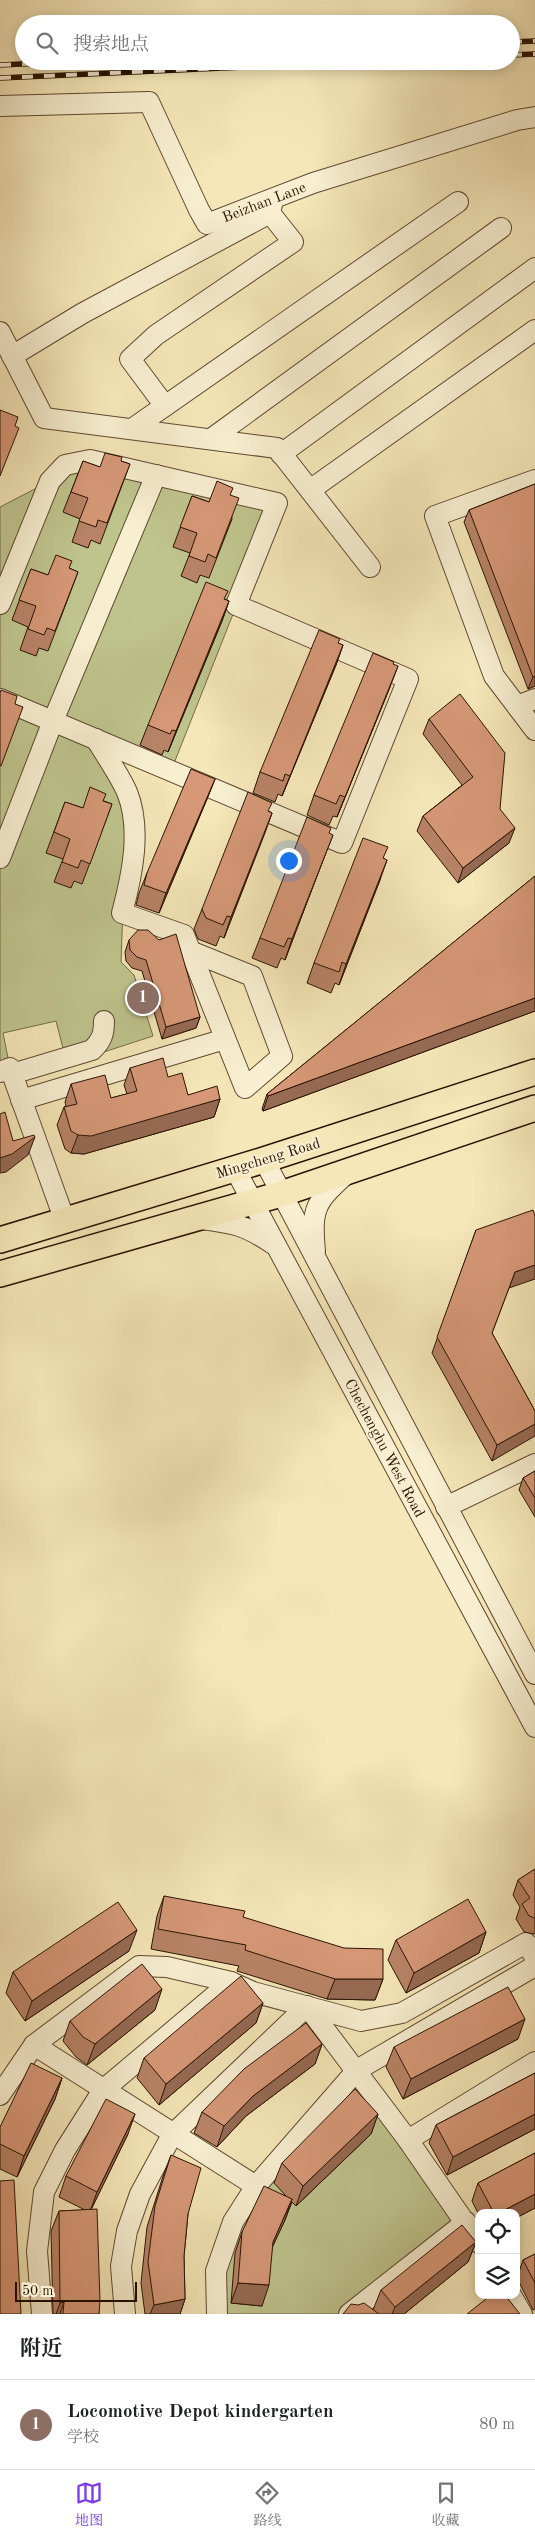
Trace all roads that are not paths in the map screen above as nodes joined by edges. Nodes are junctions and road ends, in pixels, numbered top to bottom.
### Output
1 (0, 106) edge
2 (535, 117) edge
3 (458, 202) dead end
4 (271, 206) junction
5 (501, 228) dead end
6 (535, 268) edge
7 (535, 330) edge
8 (0, 332) edge
9 (12, 356) junction
10 (165, 406) junction
11 (132, 429) junction
12 (211, 439) junction
13 (281, 454) junction
14 (156, 475) junction
15 (535, 480) edge
16 (310, 490) junction
17 (370, 567) dead end
18 (0, 604) edge
19 (0, 699) edge
20 (526, 702) edge
21 (53, 721) junction
22 (535, 730) edge
23 (96, 739) junction
24 (0, 858) edge
25 (190, 951) junction
26 (104, 1020) dead end
27 (225, 1039) junction
28 (535, 1072) edge
29 (6, 1073) edge
30 (21, 1100) junction
31 (535, 1108) edge
32 (264, 1160) junction
33 (235, 1169) junction
34 (349, 1171) junction
35 (281, 1194) junction
36 (252, 1202) junction
37 (196, 1218) junction
38 (65, 1221) junction
39 (0, 1240) edge
40 (275, 1245) junction
41 (316, 1261) junction
42 (0, 1274) edge
43 (535, 1464) edge
44 (446, 1507) junction
45 (535, 1674) edge
46 (535, 1727) edge
47 (535, 1957) edge
48 (535, 1966) edge
49 (231, 1982) junction
50 (307, 2006) junction
51 (34, 2046) junction
52 (535, 2062) edge
53 (357, 2070) junction
54 (103, 2090) junction
55 (0, 2095) edge
56 (172, 2135) junction
57 (408, 2140) junction
58 (256, 2186) junction
59 (466, 2222) junction
60 (475, 2237) edge
61 (513, 2299) edge
62 (42, 2314) edge
63 (125, 2314) edge
64 (216, 2314) edge
65 (349, 2314) edge
66 (522, 2314) edge

1 - 4 street, Beizhan Lane
2 - 4 street, Beizhan Lane
3 - 10 street
4 - 9 street
4 - 10 street
5 - 12 street
6 - 13 street
7 - 16 street
8 - 9 street
9 - 11 street
10 - 11 street
11 - 12 street
12 - 13 street
13 - 16 street
14 - 18 street
14 - 21 street
14 - 23 street
15 - 20 street
16 - 17 street
19 - 21 street
20 - 22 street
21 - 23 street
21 - 24 street
23 - 25 street
25 - 27 street
25 - 27 street
26 - 29 street
27 - 30 street
28 - 32 main road, Mingcheng Road
29 - 30 street
30 - 38 street
31 - 34 main road
32 - 33 main road, Mingcheng Road
32 - 35 street, Chechenghu West Road
33 - 36 street, Chechenghu West Road
33 - 38 main road, Mingcheng Road
34 - 35 main road
34 - 41 street
35 - 36 main road
35 - 41 street, Chechenghu West Road
36 - 37 main road
36 - 40 street, Chechenghu West Road
37 - 40 street
37 - 42 main road
38 - 39 main road, Mingcheng Road
40 - 46 street, Chechenghu West Road
41 - 44 street, Chechenghu West Road
43 - 44 street
44 - 45 street, Chechenghu West Road
47 - 50 street
48 - 53 street
49 - 50 street
49 - 51 street
49 - 54 street
50 - 53 street
50 - 56 street
51 - 54 street
51 - 55 street
52 - 57 street
53 - 57 street
53 - 58 street
54 - 56 street
54 - 62 street
56 - 58 street
56 - 63 street
57 - 59 street
58 - 64 street
59 - 60 street
59 - 65 street
61 - 66 street

